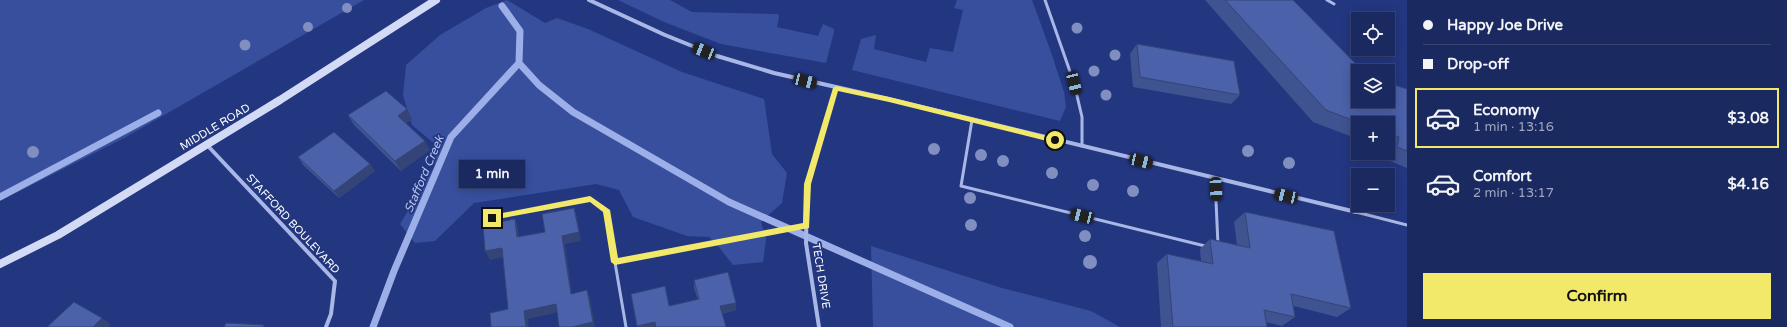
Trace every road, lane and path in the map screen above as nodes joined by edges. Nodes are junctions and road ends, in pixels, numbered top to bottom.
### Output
1 (436, 0) edge
2 (589, 0) edge
3 (1045, 0) edge
4 (1327, 0) edge
5 (1334, 4) dead end
6 (836, 88) junction
7 (972, 120) junction
8 (207, 144) junction
9 (1082, 147) junction
10 (1215, 179) junction
11 (1351, 211) edge
12 (1356, 212) edge
13 (492, 218) dead end
14 (1407, 225) edge
15 (806, 226) junction
16 (1210, 248) edge
17 (1218, 249) edge
18 (615, 262) junction
19 (0, 264) edge
20 (326, 327) edge
21 (626, 327) edge
22 (819, 327) edge

1 - 8 main road, MIDDLE ROAD
2 - 6 street
3 - 9 lane
4 - 5 lane
6 - 7 street
6 - 15 street, TECH DRIVE
7 - 9 street
7 - 16 lane
8 - 19 main road, MIDDLE ROAD
8 - 20 street, STAFFORD BOULEVARD
9 - 10 street
10 - 11 street
10 - 17 lane
12 - 14 lane
13 - 18 lane
15 - 18 lane
15 - 22 street, TECH DRIVE
18 - 21 lane

